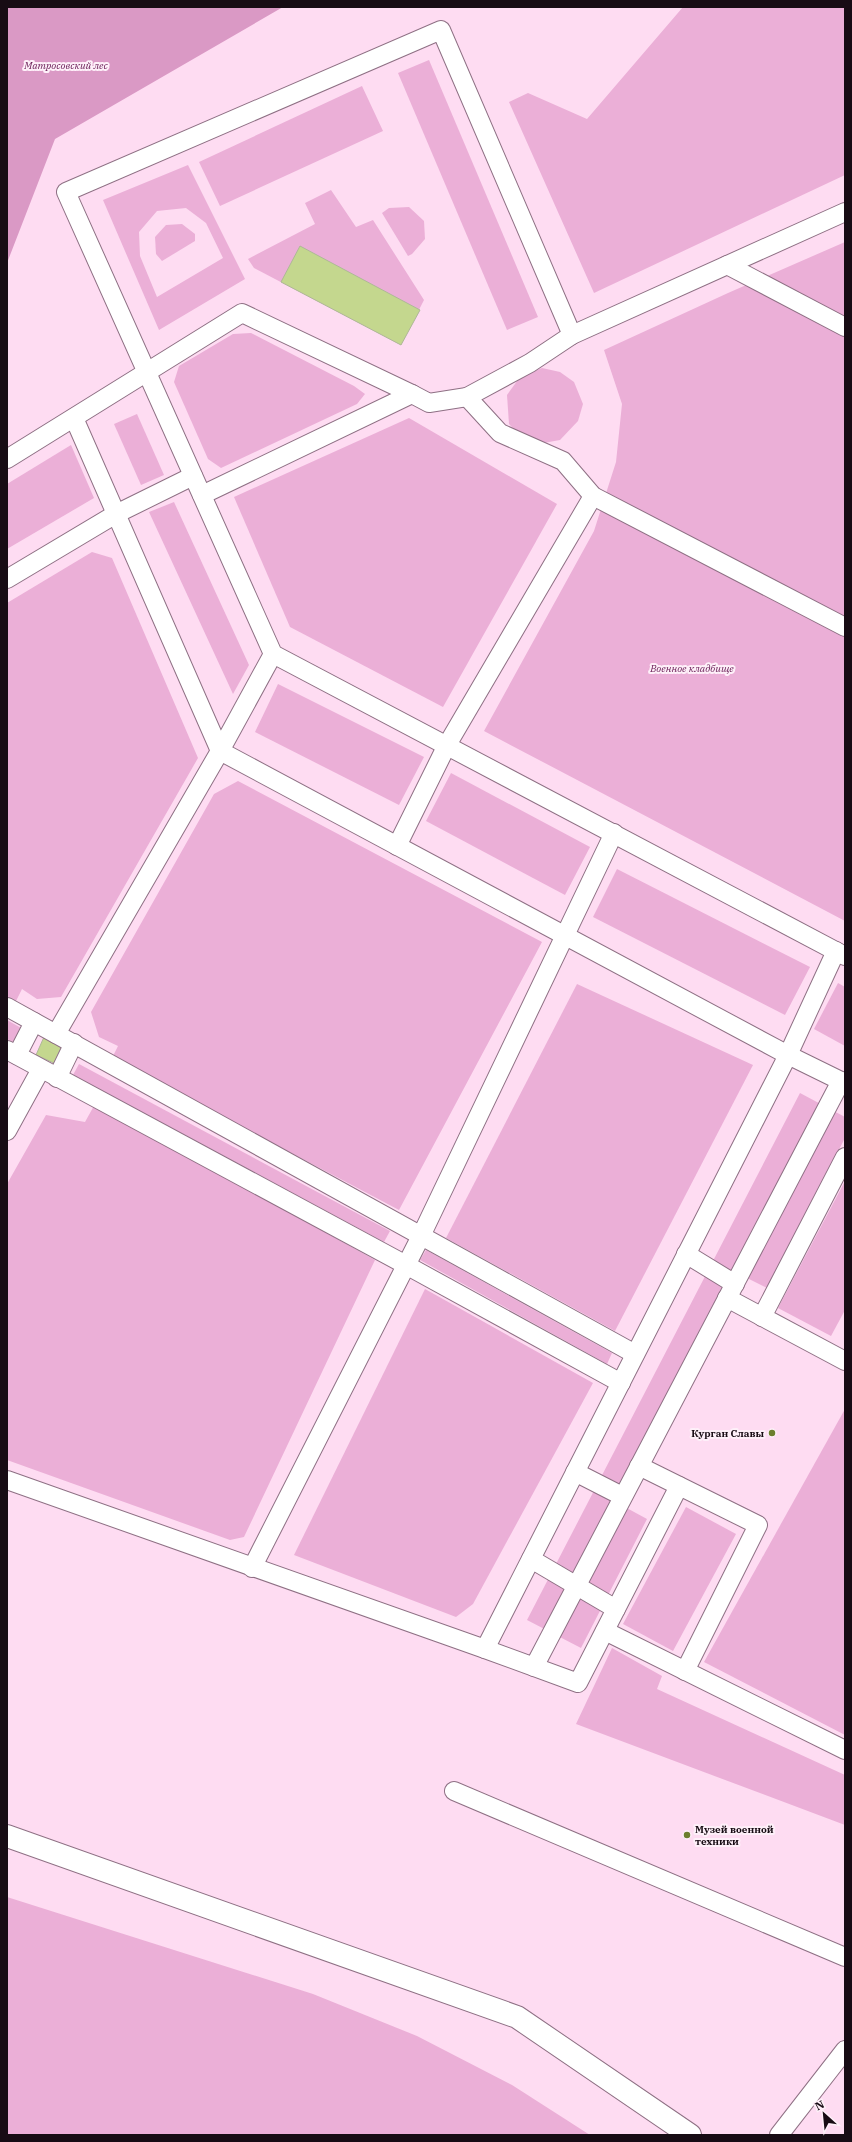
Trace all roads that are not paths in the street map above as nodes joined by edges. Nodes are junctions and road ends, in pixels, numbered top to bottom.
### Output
1 (845, 212) edge
2 (727, 265) junction
3 (845, 327) edge
4 (572, 335) junction
5 (147, 372) junction
6 (412, 394) junction
7 (467, 397) junction
8 (74, 418) junction
9 (7, 459) edge
10 (193, 476) junction
11 (202, 495) junction
12 (593, 496) junction
13 (116, 514) junction
14 (7, 579) edge
15 (845, 627) edge
16 (273, 654) junction
17 (447, 745) junction
18 (220, 751) junction
19 (614, 833) junction
20 (397, 846) junction
21 (565, 935) junction
22 (840, 953) edge
23 (7, 1007) edge
24 (34, 1022) junction
25 (56, 1034) junction
26 (74, 1043) junction
27 (12, 1053) edge
28 (788, 1054) junction
29 (41, 1070) junction
30 (57, 1078) junction
31 (843, 1082) edge
32 (7, 1130) edge
33 (844, 1160) edge
34 (421, 1236) junction
35 (686, 1254) junction
36 (406, 1265) junction
37 (731, 1291) junction
38 (762, 1317) junction
39 (635, 1354) junction
40 (845, 1361) edge
41 (621, 1383) junction
42 (639, 1466) junction
43 (575, 1472) junction
44 (7, 1480) edge
45 (679, 1486) junction
46 (622, 1496) junction
47 (531, 1559) junction
48 (252, 1568) junction
49 (576, 1586) junction
50 (616, 1608) junction
51 (604, 1631) junction
52 (485, 1649) junction
53 (534, 1667) junction
54 (685, 1670) junction
55 (845, 1750) edge
56 (454, 1791) dead end
57 (7, 1836) edge
58 (845, 1957) edge
59 (845, 2050) edge
60 (690, 2135) edge
61 (779, 2135) edge

1 - 2 lane
2 - 3 lane
2 - 4 lane
4 - 5 lane
4 - 7 lane
5 - 6 lane
5 - 8 lane
5 - 10 lane
6 - 7 lane
6 - 11 lane
7 - 12 lane
8 - 9 lane
8 - 13 lane
10 - 11 lane
10 - 13 lane
11 - 16 lane
12 - 15 lane
12 - 17 lane
13 - 14 lane
13 - 18 lane
16 - 17 lane
16 - 18 lane
17 - 19 lane
17 - 20 lane
18 - 20 lane
18 - 25 lane
19 - 21 lane
19 - 22 lane
20 - 21 lane
21 - 28 lane
21 - 34 lane
22 - 28 lane
23 - 24 lane
24 - 25 lane
24 - 27 lane
25 - 26 lane
26 - 30 lane
26 - 34 lane
27 - 29 lane
28 - 31 lane
28 - 35 lane
29 - 30 lane
29 - 32 lane
30 - 36 lane
31 - 37 lane
33 - 38 lane
34 - 36 lane
34 - 39 lane
35 - 37 lane
35 - 39 lane
36 - 41 lane
36 - 48 lane
37 - 38 lane
37 - 42 lane
38 - 40 lane
39 - 41 lane
41 - 43 lane
42 - 45 lane
42 - 46 lane
43 - 46 lane
43 - 47 lane
44 - 48 lane
45 - 50 lane
45 - 54 lane
46 - 49 lane
47 - 49 lane
47 - 52 lane
48 - 52 lane
49 - 50 lane
49 - 53 lane
50 - 51 lane
51 - 53 lane
51 - 54 lane
52 - 53 lane
54 - 55 lane
56 - 58 lane
57 - 60 main road
59 - 61 lane

